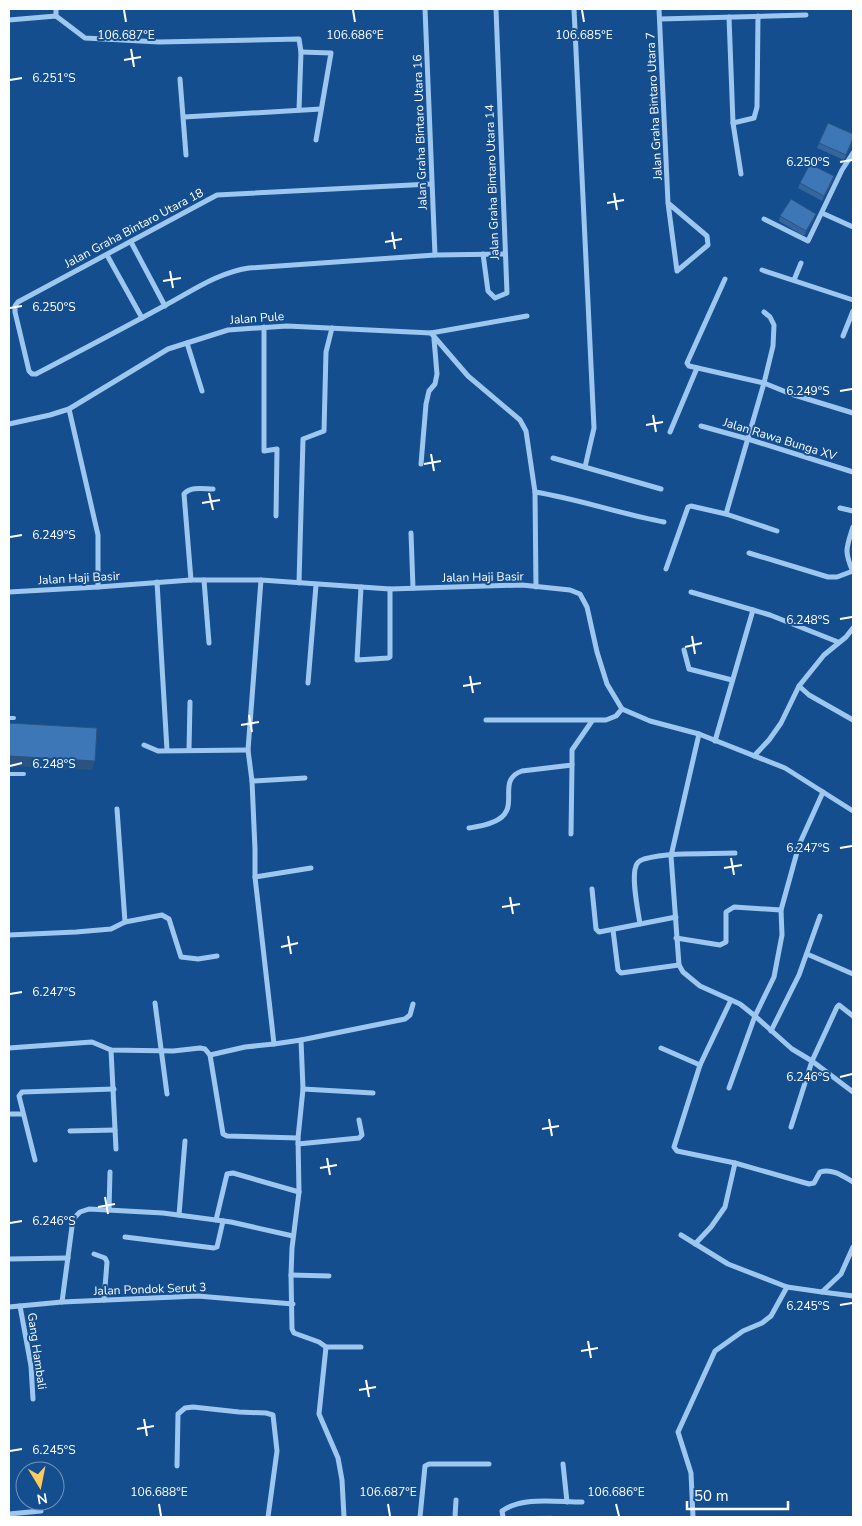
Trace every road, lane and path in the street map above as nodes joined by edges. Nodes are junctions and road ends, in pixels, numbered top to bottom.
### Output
1 (56, 9) edge
2 (425, 9) edge
3 (496, 9) edge
4 (574, 9) edge
5 (659, 9) edge
6 (806, 15) dead end
7 (56, 16) junction
8 (758, 16) junction
9 (729, 17) junction
10 (9, 20) edge
11 (660, 20) junction
12 (301, 52) junction
13 (180, 79) dead end
14 (321, 109) junction
15 (299, 110) junction
16 (184, 117) junction
17 (733, 123) junction
18 (316, 140) dead end
19 (853, 153) edge
20 (186, 155) dead end
21 (741, 174) dead end
22 (431, 184) junction
23 (668, 202) junction
24 (822, 212) junction
25 (764, 219) dead end
26 (853, 228) edge
27 (131, 242) junction
28 (483, 254) junction
29 (505, 254) junction
30 (107, 255) junction
31 (435, 255) junction
32 (801, 263) dead end
33 (762, 270) dead end
34 (725, 279) dead end
35 (794, 280) junction
36 (853, 300) edge
37 (165, 306) junction
38 (853, 311) edge
39 (764, 312) dead end
40 (527, 316) dead end
41 (142, 318) junction
42 (264, 327) junction
43 (332, 328) junction
44 (433, 336) junction
45 (843, 336) dead end
46 (187, 343) junction
47 (697, 368) junction
48 (764, 383) junction
49 (202, 391) dead end
50 (69, 408) junction
51 (853, 413) edge
52 (9, 424) edge
53 (701, 426) dead end
54 (670, 432) dead end
55 (748, 439) junction
56 (552, 458) dead end
57 (421, 464) dead end
58 (585, 467) junction
59 (853, 472) edge
60 (661, 489) dead end
61 (213, 490) dead end
62 (536, 492) junction
63 (840, 508) dead end
64 (853, 511) edge
65 (726, 514) junction
66 (276, 516) dead end
67 (664, 522) dead end
68 (853, 527) edge
69 (777, 531) dead end
70 (411, 533) dead end
71 (749, 553) dead end
72 (666, 569) dead end
73 (853, 571) edge
74 (191, 580) junction
75 (204, 580) junction
76 (261, 580) junction
77 (157, 582) junction
78 (299, 583) junction
79 (316, 585) junction
80 (98, 587) junction
81 (361, 587) junction
82 (536, 587) junction
83 (413, 588) junction
84 (390, 589) junction
85 (9, 592) edge
86 (691, 592) dead end
87 (753, 610) junction
88 (853, 628) edge
89 (838, 642) junction
90 (209, 643) dead end
91 (684, 650) dead end
92 (732, 680) junction
93 (308, 683) dead end
94 (799, 686) junction
95 (190, 702) dead end
96 (622, 709) junction
97 (9, 718) edge
98 (14, 718) dead end
99 (486, 720) dead end
100 (853, 720) edge
101 (592, 721) junction
102 (699, 734) junction
103 (715, 741) junction
104 (144, 745) dead end
105 (167, 750) junction
106 (189, 750) junction
107 (248, 750) junction
108 (754, 756) junction
109 (572, 765) junction
110 (9, 774) edge
111 (24, 774) dead end
112 (305, 778) dead end
113 (252, 781) junction
114 (823, 792) junction
115 (117, 809) dead end
116 (853, 811) edge
117 (469, 828) dead end
118 (571, 834) dead end
119 (735, 853) dead end
120 (671, 856) junction
121 (311, 868) dead end
122 (255, 876) junction
123 (592, 889) dead end
124 (781, 910) junction
125 (820, 916) dead end
126 (676, 918) junction
127 (124, 922) junction
128 (640, 924) junction
129 (613, 930) junction
130 (9, 935) edge
131 (676, 938) junction
132 (807, 954) junction
133 (217, 956) dead end
134 (679, 965) junction
135 (853, 974) edge
136 (731, 1000) junction
137 (155, 1003) dead end
138 (413, 1004) dead end
139 (755, 1016) junction
140 (853, 1016) edge
141 (771, 1031) junction
142 (302, 1040) junction
143 (274, 1044) junction
144 (9, 1048) edge
145 (661, 1048) dead end
146 (111, 1050) junction
147 (160, 1050) junction
148 (210, 1055) junction
149 (812, 1061) junction
150 (700, 1065) junction
151 (729, 1088) dead end
152 (114, 1089) junction
153 (303, 1089) junction
154 (853, 1092) edge
155 (374, 1093) dead end
156 (167, 1094) dead end
157 (9, 1114) edge
158 (23, 1114) junction
159 (359, 1120) dead end
160 (791, 1127) dead end
161 (115, 1130) junction
162 (70, 1131) dead end
163 (298, 1138) junction
164 (185, 1141) dead end
165 (298, 1144) junction
166 (116, 1149) dead end
167 (35, 1160) dead end
168 (735, 1163) junction
169 (110, 1172) dead end
170 (853, 1182) edge
171 (299, 1192) junction
172 (109, 1210) junction
173 (179, 1215) junction
174 (216, 1220) junction
175 (223, 1221) junction
176 (681, 1235) dead end
177 (294, 1236) junction
178 (125, 1237) dead end
179 (695, 1244) junction
180 (853, 1247) edge
181 (94, 1254) dead end
182 (68, 1258) junction
183 (9, 1259) edge
184 (851, 1259) edge
185 (291, 1275) junction
186 (329, 1276) dead end
187 (787, 1287) junction
188 (822, 1292) junction
189 (853, 1296) edge
190 (104, 1300) junction
191 (62, 1302) junction
192 (293, 1304) junction
193 (20, 1306) junction
194 (9, 1307) edge
195 (326, 1347) junction
196 (361, 1347) dead end
197 (34, 1399) dead end
198 (489, 1464) dead end
199 (563, 1464) dead end
200 (177, 1466) dead end
201 (456, 1500) dead end
202 (567, 1502) junction
203 (582, 1502) dead end
204 (42, 1511) dead end
205 (9, 1514) edge
206 (268, 1517) edge
207 (344, 1517) edge
208 (420, 1517) edge
209 (455, 1517) edge
210 (503, 1517) edge
211 (693, 1517) edge

1 - 7 street
2 - 22 street, Jalan Graha Bintaro Utara 16
3 - 29 street, Jalan Graha Bintaro Utara 14
4 - 58 street
5 - 11 street, Jalan Graha Bintaro Utara 7
6 - 8 street
7 - 10 street
7 - 12 street
8 - 9 street
8 - 17 street
9 - 11 street
9 - 17 street
11 - 23 street, Jalan Graha Bintaro Utara 7
12 - 14 street
12 - 15 street
13 - 16 street
14 - 15 street
14 - 18 street
15 - 16 street
16 - 20 street
17 - 21 street
19 - 24 street
22 - 27 street, Jalan Graha Bintaro Utara 18
22 - 31 street, Jalan Graha Bintaro Utara 16
23 - 23 street, Jalan Graha Bintaro Utara 7
24 - 25 street
24 - 26 street
27 - 30 street, Jalan Graha Bintaro Utara 18
27 - 37 street
28 - 29 street
28 - 29 street, Jalan Graha Bintaro Utara 14
28 - 31 street
30 - 41 street
30 - 41 street, Jalan Graha Bintaro Utara 18
31 - 37 street
32 - 35 street
33 - 35 street
34 - 47 street
35 - 36 street
37 - 41 street
38 - 45 street
39 - 48 street
40 - 44 street, Jalan Pule
42 - 43 street, Jalan Pule
42 - 46 street, Jalan Pule
42 - 66 street
43 - 44 street, Jalan Pule
43 - 78 street
44 - 57 street
44 - 62 street
46 - 49 street
46 - 50 street, Jalan Pule
47 - 48 street
47 - 54 street
48 - 51 street
48 - 55 street
50 - 52 street, Jalan Pule
50 - 80 street
53 - 55 street, Jalan Rawa Bunga XV
55 - 59 street, Jalan Rawa Bunga XV
55 - 65 street
56 - 58 street
58 - 60 street
61 - 74 street
62 - 67 street
62 - 82 street
63 - 64 street
65 - 69 street
65 - 72 street
68 - 73 street
70 - 83 street
71 - 73 street
74 - 75 street, Jalan Haji Basir
74 - 77 street, Jalan Haji Basir
75 - 76 street, Jalan Haji Basir
75 - 90 street
76 - 78 street, Jalan Haji Basir
76 - 107 street
77 - 80 street, Jalan Haji Basir
77 - 105 street
78 - 79 street, Jalan Haji Basir
79 - 81 street, Jalan Haji Basir
79 - 93 street
80 - 85 street, Jalan Haji Basir
81 - 84 street, Jalan Haji Basir
81 - 84 street
82 - 83 street, Jalan Haji Basir
82 - 96 street, Jalan Haji Basir
83 - 84 street, Jalan Haji Basir
86 - 87 street
87 - 89 street
87 - 92 street
88 - 89 street
89 - 94 street
91 - 92 street
92 - 103 street
94 - 100 street
94 - 108 street
95 - 106 street
96 - 101 street
96 - 102 street
97 - 98 lane
99 - 101 street
101 - 109 street
102 - 103 street
102 - 120 street
103 - 108 street
104 - 105 street
105 - 106 street
106 - 107 street
107 - 113 street
108 - 114 street
109 - 117 street
109 - 118 street
110 - 111 lane
112 - 113 street
113 - 122 street
114 - 116 street
114 - 124 street
115 - 127 street
119 - 120 street
120 - 126 street
120 - 128 street
121 - 122 street
122 - 143 street
123 - 129 street
124 - 131 street
124 - 139 street
125 - 132 street
126 - 128 street
126 - 131 street
127 - 130 street
127 - 133 street
128 - 129 street
129 - 134 street
131 - 134 street
132 - 135 street
132 - 141 street
134 - 136 street
136 - 139 street
136 - 150 street
137 - 147 street
138 - 142 street
139 - 141 street
139 - 151 street
140 - 149 street
141 - 149 street
142 - 143 street
142 - 153 street
143 - 148 street
144 - 146 street
145 - 150 street
146 - 147 street
146 - 152 street
147 - 148 street
147 - 156 street
148 - 163 street
149 - 154 street
149 - 160 street
150 - 168 street
152 - 158 street
152 - 161 street
153 - 155 street
153 - 163 street
157 - 158 street
158 - 167 street
159 - 165 street
161 - 162 street
161 - 166 street
163 - 165 street
164 - 173 street
165 - 171 street
168 - 170 street
168 - 179 street
169 - 172 street
171 - 174 street
171 - 177 street
172 - 173 street
172 - 182 street
173 - 174 street
174 - 175 street
175 - 177 street
175 - 178 street
176 - 179 street
177 - 185 street
179 - 187 street
180 - 184 street
181 - 190 street
182 - 183 street
182 - 191 street
184 - 188 street
185 - 186 street
185 - 192 street
187 - 188 street
187 - 211 street
188 - 189 street
190 - 191 street, Jalan Pondok Serut 3
190 - 192 street, Jalan Pondok Serut 3
191 - 193 street, Jalan Pondok Serut 3
192 - 195 street
193 - 194 street, Jalan Pondok Serut 3
193 - 197 street, Gang Hambali
195 - 196 street
195 - 207 street
198 - 208 street
199 - 202 street
200 - 206 street
201 - 209 street
202 - 203 street
202 - 210 street
204 - 205 street

